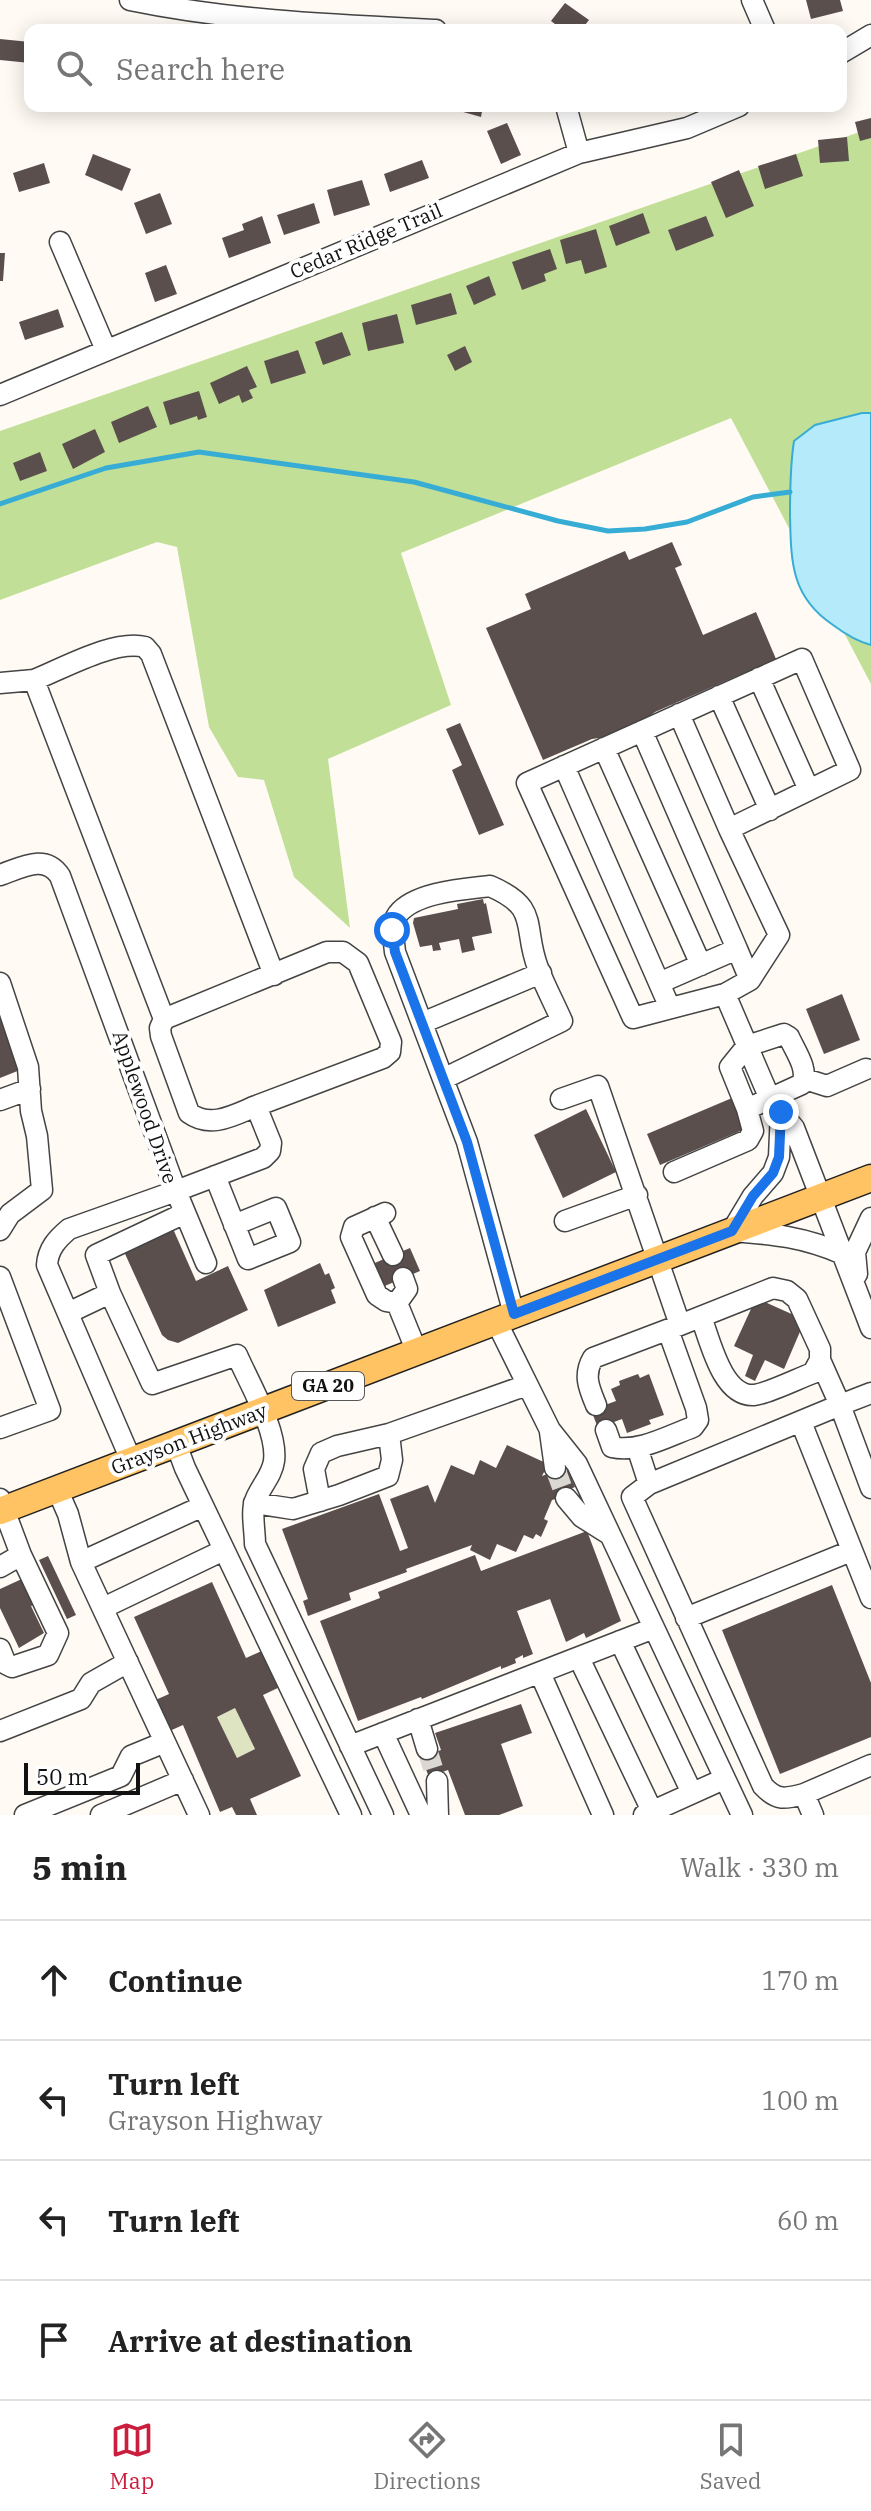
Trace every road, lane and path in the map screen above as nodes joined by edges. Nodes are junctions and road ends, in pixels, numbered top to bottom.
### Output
1 (130, 0) edge
2 (752, 0) edge
3 (329, 24) edge
4 (762, 24) edge
5 (871, 35) edge
6 (847, 49) edge
7 (568, 112) edge
8 (725, 112) edge
9 (579, 153) junction
10 (60, 242) dead end
11 (106, 350) junction
12 (0, 395) edge
13 (759, 678) junction
14 (34, 680) junction
15 (0, 683) edge
16 (719, 696) junction
17 (679, 714) junction
18 (642, 731) junction
19 (604, 748) junction
20 (564, 766) junction
21 (861, 770) edge
22 (809, 790) junction
23 (770, 810) junction
24 (729, 829) junction
25 (0, 875) edge
26 (737, 949) junction
27 (701, 965) junction
28 (541, 973) junction
29 (274, 975) junction
30 (750, 980) junction
31 (0, 983) edge
32 (659, 983) junction
33 (725, 994) junction
34 (670, 1008) junction
35 (164, 1019) junction
36 (422, 1023) junction
37 (747, 1046) junction
38 (866, 1069) dead end
39 (443, 1079) junction
40 (805, 1079) junction
41 (30, 1089) junction
42 (561, 1099) dead end
43 (0, 1100) edge
44 (256, 1106) junction
45 (776, 1106) junction
46 (747, 1109) junction
47 (674, 1172) dead end
48 (215, 1176) junction
49 (871, 1178) edge
50 (176, 1191) junction
51 (637, 1195) junction
52 (822, 1198) junction
53 (185, 1213) junction
54 (871, 1218) edge
55 (565, 1221) dead end
56 (234, 1225) dead end
57 (0, 1230) edge
58 (732, 1231) junction
59 (843, 1254) junction
60 (393, 1255) dead end
61 (656, 1260) junction
62 (206, 1263) dead end
63 (0, 1277) edge
64 (403, 1278) dead end
65 (110, 1293) junction
66 (859, 1298) junction
67 (397, 1303) junction
68 (68, 1313) junction
69 (701, 1317) junction
70 (505, 1318) junction
71 (871, 1327) edge
72 (674, 1328) junction
73 (417, 1352) junction
74 (820, 1360) junction
75 (527, 1385) junction
76 (871, 1393) edge
77 (596, 1405) dead end
78 (840, 1405) junction
79 (262, 1411) junction
80 (801, 1422) junction
81 (0, 1428) edge
82 (550, 1430) junction
83 (606, 1430) dead end
84 (389, 1434) junction
85 (176, 1444) junction
86 (637, 1447) junction
87 (131, 1460) junction
88 (555, 1468) tunnel mouth
89 (649, 1484) junction
90 (871, 1488) edge
91 (57, 1489) junction
92 (566, 1498) tunnel mouth
93 (320, 1501) junction
94 (254, 1503) junction
95 (1, 1506) edge
96 (203, 1506) junction
97 (609, 1534) junction
98 (224, 1550) junction
99 (851, 1551) junction
100 (21, 1555) junction
101 (81, 1562) junction
102 (0, 1567) edge
103 (869, 1588) edge
104 (103, 1608) junction
105 (686, 1618) junction
106 (654, 1628) junction
107 (620, 1641) junction
108 (0, 1649) edge
109 (579, 1658) junction
110 (128, 1662) junction
111 (540, 1673) junction
112 (418, 1719) junction
113 (0, 1731) edge
114 (383, 1733) junction
115 (165, 1742) junction
116 (350, 1746) junction
117 (427, 1749) tunnel mouth
118 (871, 1765) edge
119 (724, 1779) junction
120 (183, 1780) junction
121 (437, 1781) tunnel mouth
122 (692, 1793) junction
123 (804, 1794) junction
124 (648, 1813) edge
125 (25, 1815) edge
126 (101, 1815) edge
127 (199, 1815) edge
128 (351, 1815) edge
129 (383, 1815) edge
130 (421, 1815) edge
131 (438, 1815) edge
132 (603, 1815) edge
133 (742, 1815) edge
134 (813, 1815) edge

1 - 3 street
2 - 4 street
5 - 6 street
7 - 9 street
8 - 9 street, Cedar Ridge Trail
9 - 11 street, Cedar Ridge Trail
10 - 11 street
11 - 12 street, Cedar Ridge Trail
13 - 16 street
13 - 21 street
13 - 22 street
14 - 15 street
14 - 29 street
14 - 35 street
16 - 17 street
16 - 23 street
17 - 18 street
17 - 24 street
18 - 19 street
18 - 26 street
19 - 20 street
19 - 27 street
20 - 32 street
20 - 34 street
21 - 22 street
22 - 23 street
23 - 24 street
24 - 30 street
25 - 50 street, Applewood Drive
26 - 27 street
26 - 30 street
27 - 32 street
28 - 36 street
28 - 36 street
28 - 39 street
29 - 35 street
29 - 44 street
30 - 33 street
31 - 41 street
32 - 34 street
33 - 34 street
33 - 37 street
35 - 44 street
36 - 39 street
37 - 40 street
37 - 45 street
37 - 46 street
38 - 40 street
39 - 70 street
40 - 45 street
41 - 43 street
41 - 57 street
42 - 51 street
44 - 48 street
45 - 46 street
45 - 52 street
45 - 58 street
46 - 47 street
48 - 50 street
48 - 56 street
49 - 52 main road, Grayson Highway / GA 20
50 - 53 street
50 - 68 street, Applewood Drive
51 - 55 street
51 - 61 street
52 - 58 main road, Grayson Highway / GA 20
52 - 59 street
53 - 62 street
53 - 65 street
54 - 66 street
58 - 59 street
58 - 61 main road, Grayson Highway / GA 20
59 - 66 street
60 - 67 street
61 - 70 main road, Grayson Highway / GA 20
61 - 72 street
63 - 81 street
64 - 67 street
65 - 68 street
65 - 79 street
66 - 71 street
67 - 73 street
68 - 87 street, Applewood Drive
69 - 72 street
69 - 74 street
69 - 74 street
70 - 73 main road, Grayson Highway / GA 20
70 - 75 street
72 - 77 street
72 - 86 street
73 - 79 main road, Grayson Highway / GA 20
74 - 78 street
75 - 82 street
75 - 84 street
76 - 78 street
78 - 80 street
78 - 90 street
79 - 85 main road, Grayson Highway / GA 20
79 - 94 street
80 - 89 street
80 - 99 street
82 - 88 street
82 - 97 street
83 - 86 street
84 - 93 street
84 - 93 street
85 - 87 main road, Grayson Highway / GA 20
85 - 96 street
86 - 89 street
87 - 91 main road, Grayson Highway / GA 20
89 - 105 street
91 - 95 main road, Grayson Highway / GA 20
91 - 101 street
92 - 97 street
93 - 94 street
94 - 116 street
95 - 100 street
96 - 98 street
96 - 101 street
97 - 106 street
98 - 104 street
98 - 128 street
99 - 103 street
99 - 105 street
100 - 102 street
100 - 108 street
101 - 104 street
104 - 110 street
105 - 123 street
106 - 107 street
106 - 119 street
107 - 109 street
107 - 122 street
109 - 111 street
109 - 124 street
110 - 113 street
110 - 115 street
111 - 112 street
111 - 132 street
112 - 114 street
112 - 117 street
114 - 116 street
114 - 130 street
115 - 120 street
115 - 125 street
116 - 129 street
118 - 123 street
119 - 122 street
119 - 133 street
120 - 126 street
120 - 127 street
121 - 131 street
122 - 124 street
123 - 134 street

